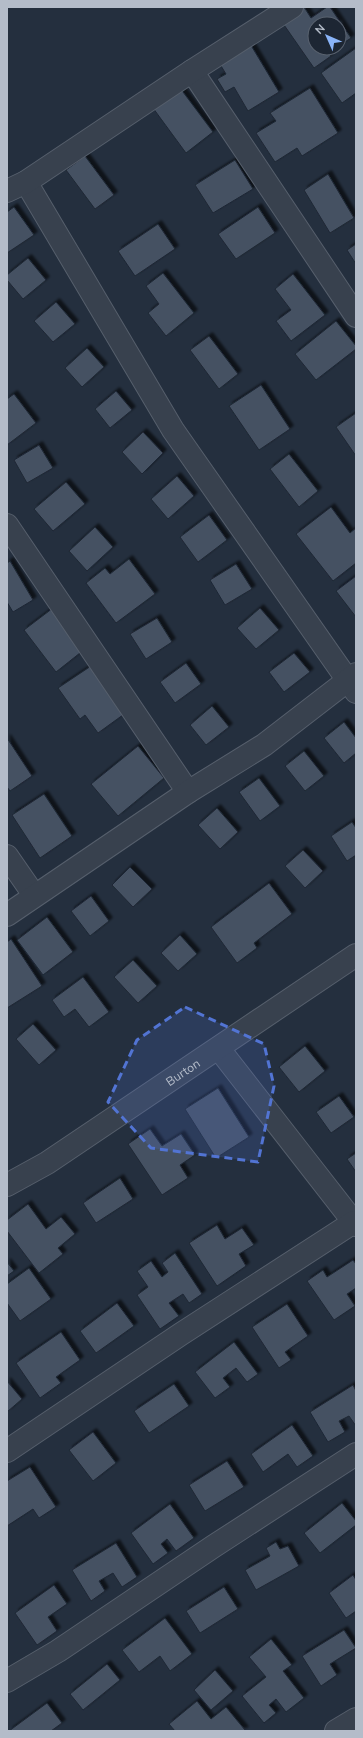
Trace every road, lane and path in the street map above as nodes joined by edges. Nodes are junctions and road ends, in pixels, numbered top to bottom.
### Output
1 (292, 7) edge
2 (192, 70) junction
3 (16, 187) edge
4 (356, 316) edge
5 (7, 525) edge
6 (353, 682) edge
7 (188, 792) junction
8 (7, 856) edge
9 (34, 895) junction
10 (7, 915) edge
11 (356, 955) edge
12 (219, 1049) junction
13 (7, 1185) edge
14 (355, 1224) edge
15 (7, 1451) edge
16 (356, 1454) edge
17 (7, 1681) edge
18 (356, 1719) edge
19 (336, 1731) edge

1 - 2 street
2 - 3 street
2 - 4 street
3 - 6 street
5 - 7 street
6 - 7 street
7 - 9 street
8 - 9 street
9 - 10 street
11 - 12 street, Burton
12 - 13 street, Burton
12 - 14 street
14 - 15 street
16 - 17 street
18 - 19 street

